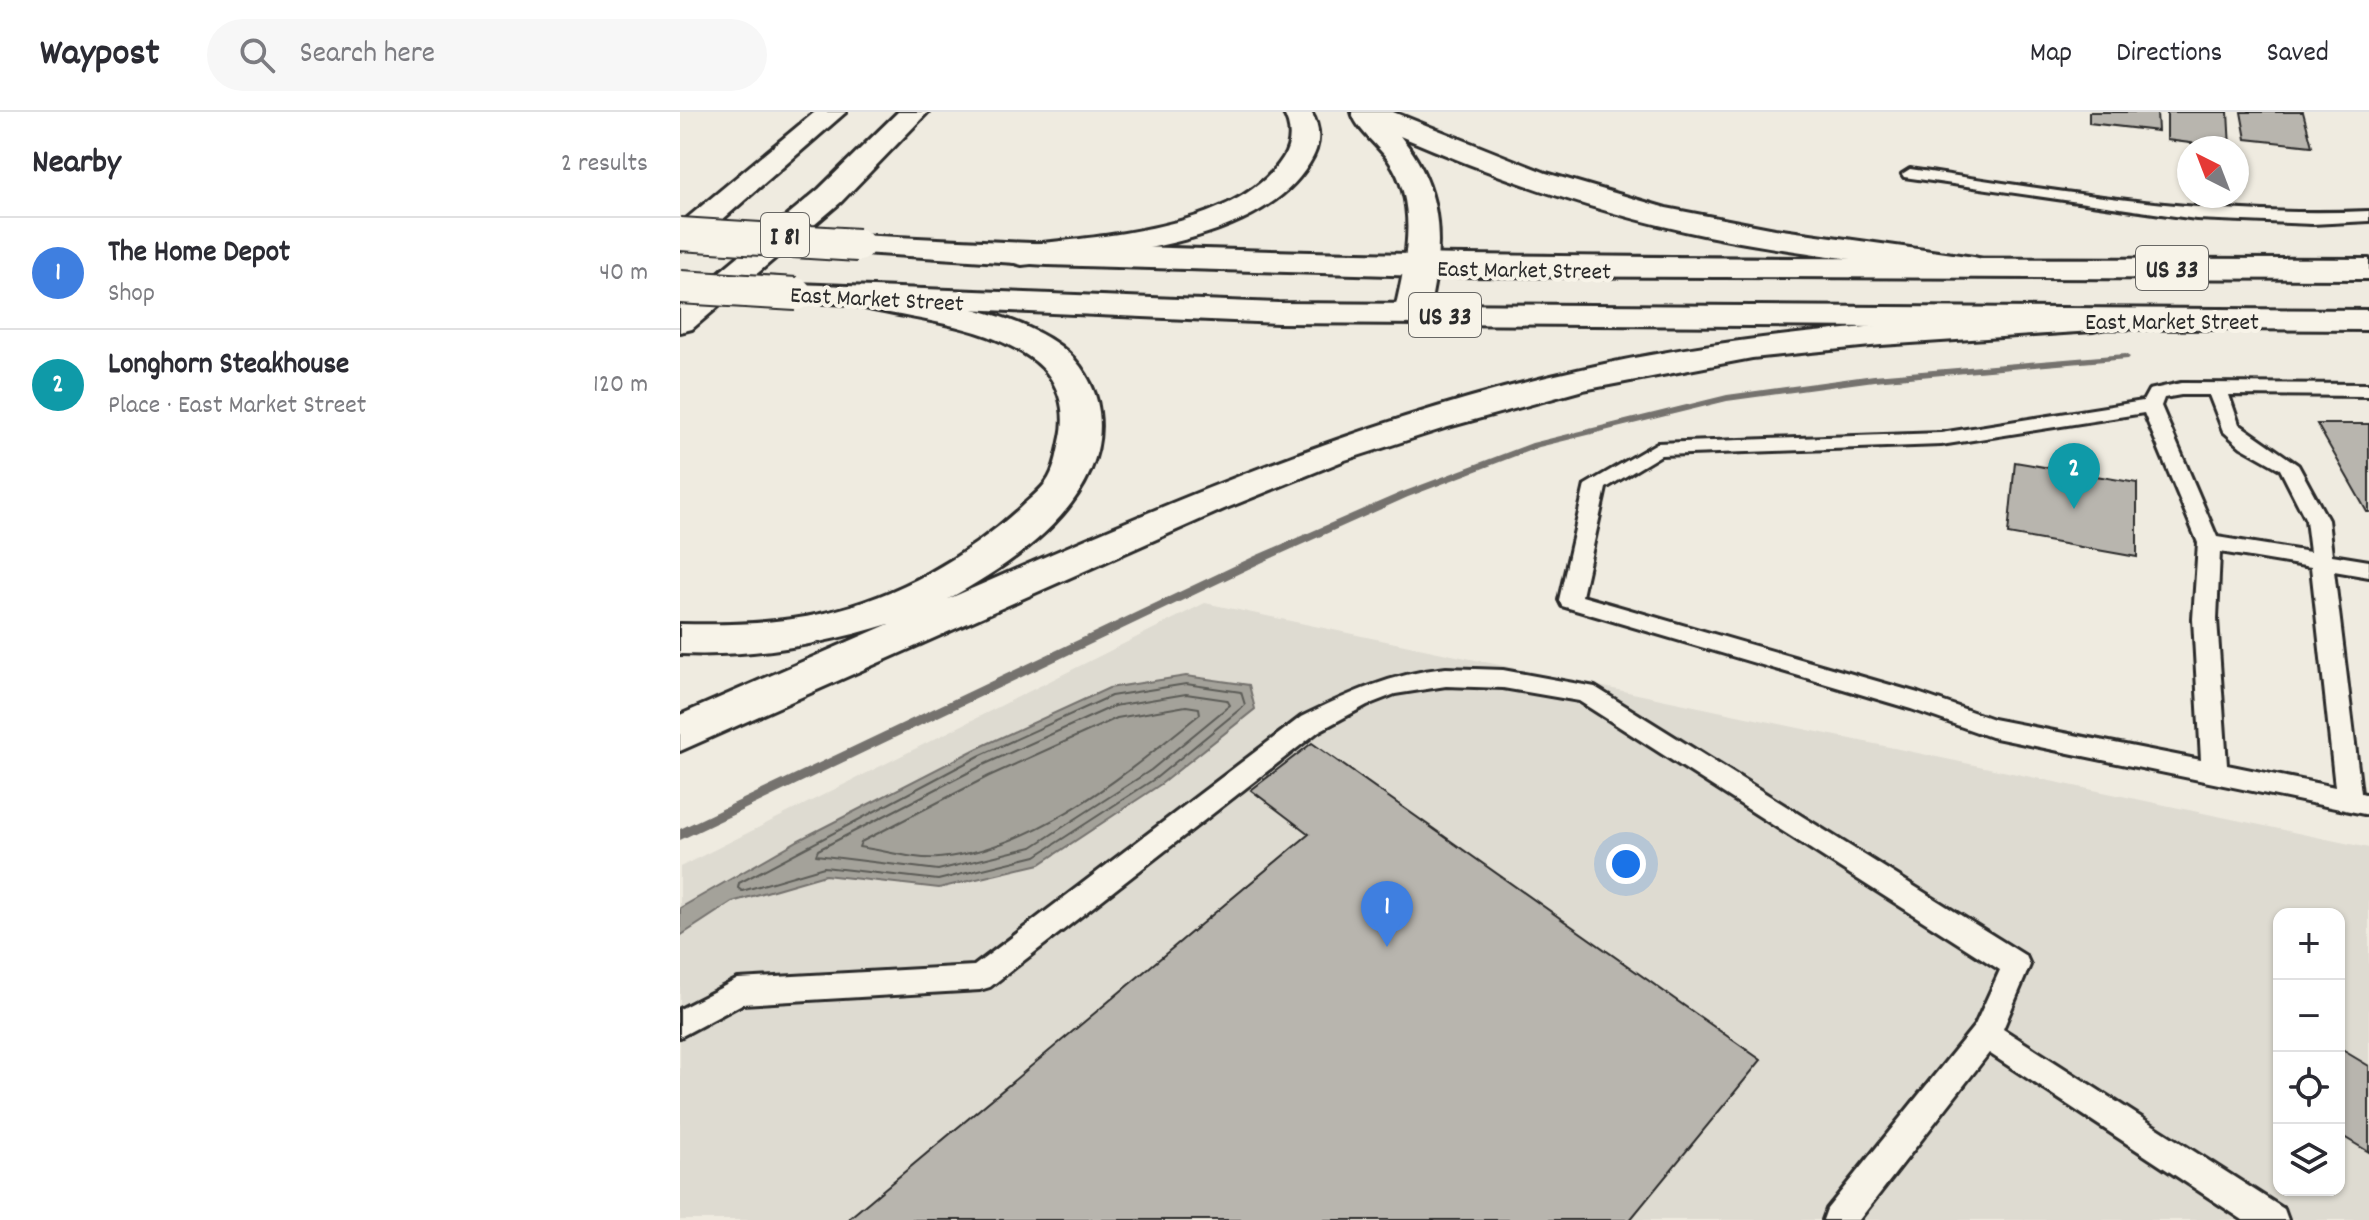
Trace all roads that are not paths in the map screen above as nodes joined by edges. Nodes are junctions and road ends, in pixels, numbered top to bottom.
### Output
1 (832, 112) edge
2 (914, 112) edge
3 (930, 112) edge
4 (1297, 112) edge
5 (1366, 112) edge
6 (885, 143) junction
7 (1910, 174) dead end
8 (2369, 216) edge
9 (680, 234) edge
10 (680, 240) edge
11 (1022, 255) junction
12 (1974, 267) junction
13 (1421, 268) junction
14 (2369, 269) edge
15 (680, 287) edge
16 (869, 299) junction
17 (1411, 314) junction
18 (2369, 320) edge
19 (2093, 321) junction
20 (680, 322) edge
21 (2217, 389) junction
22 (2369, 390) edge
23 (2151, 406) junction
24 (2209, 543) junction
25 (2322, 561) junction
26 (2369, 569) edge
27 (680, 639) edge
28 (680, 734) edge
29 (2215, 772) junction
30 (2359, 803) edge
31 (680, 1024) edge
32 (1986, 1034) junction
33 (1839, 1220) edge
34 (2272, 1220) edge

1 - 10 highway, I 81
2 - 6 highway, I 81
3 - 6 highway
4 - 11 highway
5 - 12 highway
5 - 13 highway
6 - 20 highway, I 81
7 - 8 lane
9 - 11 highway, East Market Street / US 33, bridge
11 - 13 highway, East Market Street / US 33
12 - 13 highway, East Market Street / US 33
12 - 14 highway, East Market Street / US 33
13 - 17 highway
15 - 16 highway, East Market Street / US 33, bridge
16 - 17 highway, East Market Street / US 33
16 - 27 highway
17 - 19 highway, East Market Street / US 33
18 - 19 highway, East Market Street / US 33
19 - 28 highway
21 - 22 lane
21 - 23 lane
21 - 25 lane
23 - 24 lane
23 - 29 lane
24 - 25 lane
24 - 29 lane
25 - 26 lane
25 - 30 lane
29 - 30 lane
31 - 32 lane
32 - 33 lane
32 - 34 lane

